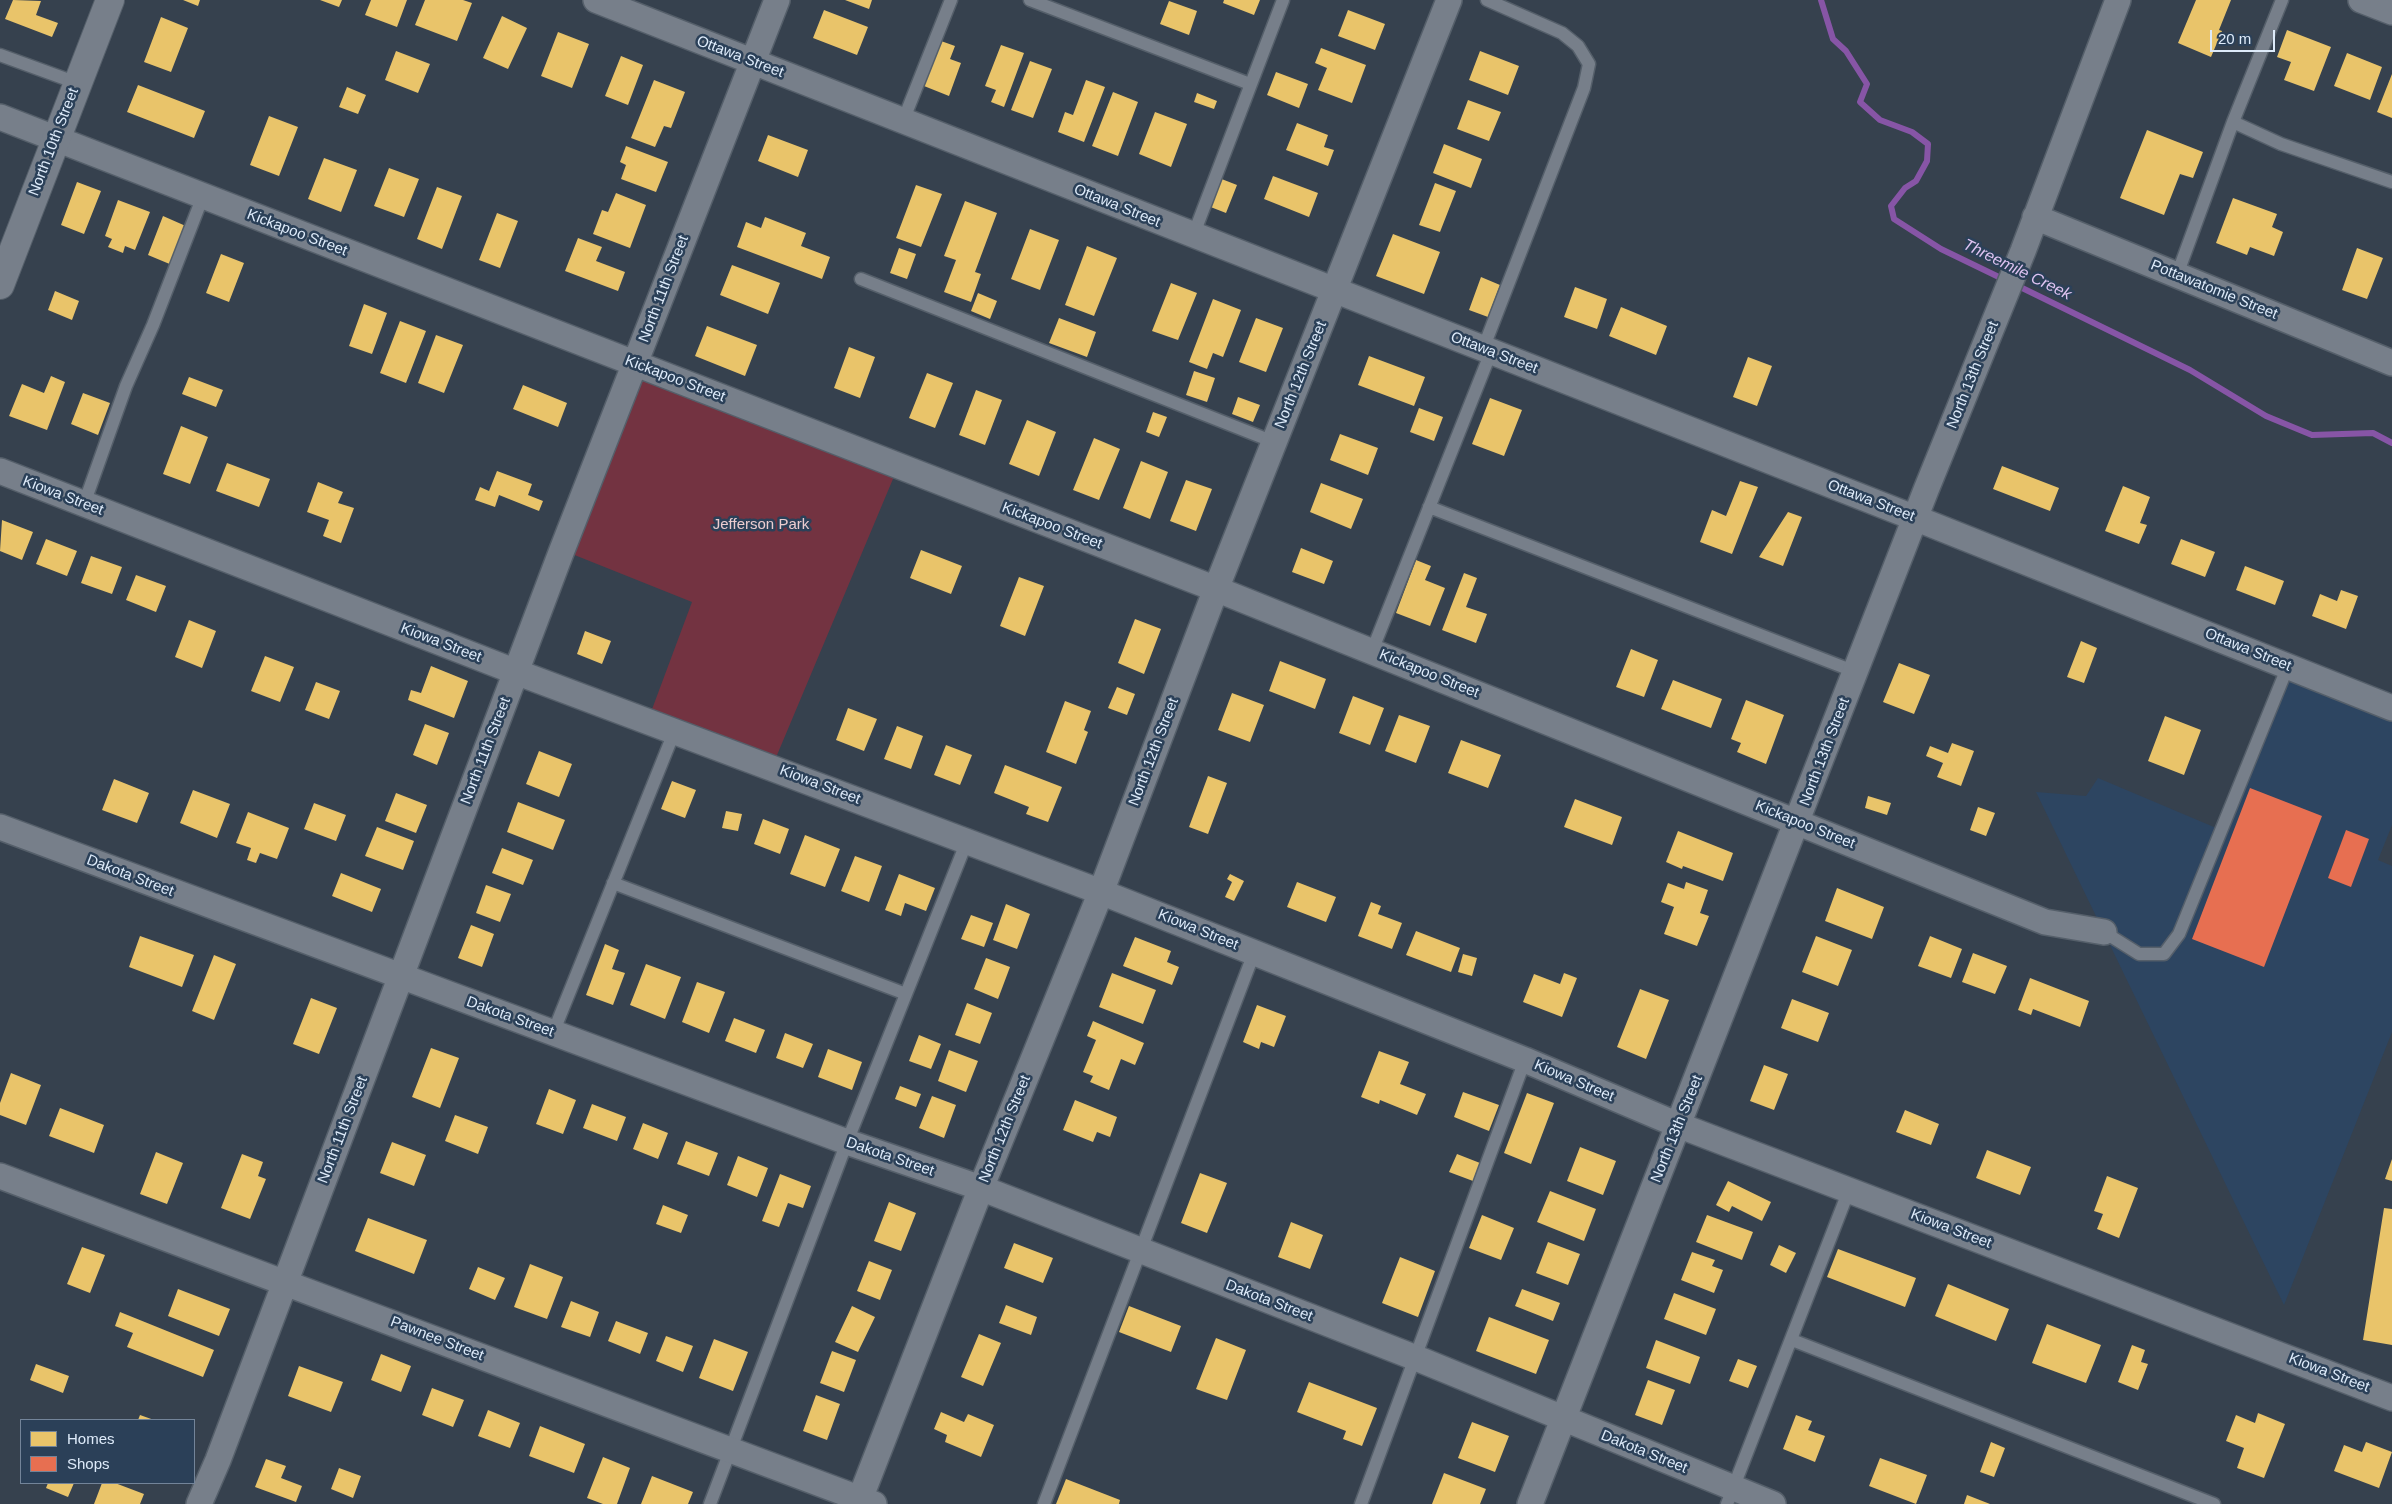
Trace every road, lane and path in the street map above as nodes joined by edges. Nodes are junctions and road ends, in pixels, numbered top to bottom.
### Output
1 (110, 0) edge
2 (596, 0) edge
3 (777, 0) edge
4 (951, 0) edge
5 (1030, 0) edge
6 (1283, 0) edge
7 (1449, 0) edge
8 (1487, 0) edge
9 (2118, 0) edge
10 (2282, 0) edge
11 (2361, 0) edge
12 (2392, 12) edge
13 (0, 55) edge
14 (753, 62) junction
15 (77, 83) junction
16 (1250, 84) junction
17 (0, 118) edge
18 (903, 121) junction
19 (2233, 122) junction
20 (55, 139) junction
21 (2392, 182) edge
22 (203, 196) junction
23 (2035, 217) junction
24 (1193, 236) junction
25 (2177, 275) junction
26 (861, 279) dead end
27 (0, 285) edge
28 (1334, 291) junction
29 (1487, 351) junction
30 (634, 363) junction
31 (2392, 363) edge
32 (1274, 442) junction
33 (0, 471) edge
34 (84, 504) junction
35 (1429, 507) junction
36 (1916, 518) junction
37 (1216, 589) junction
38 (1372, 651) junction
39 (2288, 666) junction
40 (516, 672) junction
41 (1856, 672) junction
42 (2392, 708) edge
43 (675, 730) junction
44 (1798, 822) junction
45 (0, 827) edge
46 (967, 841) junction
47 (613, 883) junction
48 (1102, 892) junction
49 (2104, 932) joint
50 (1254, 952) junction
51 (400, 977) junction
52 (906, 994) junction
53 (553, 1033) junction
54 (1525, 1060) junction
55 (1678, 1125) junction
56 (846, 1142) junction
57 (0, 1176) edge
58 (981, 1188) junction
59 (1849, 1190) junction
60 (1140, 1250) junction
61 (285, 1282) junction
62 (1792, 1340) junction
63 (1416, 1358) junction
64 (2392, 1398) edge
65 (1562, 1419) junction
66 (731, 1450) junction
67 (1730, 1496) edge
68 (864, 1502) edge
69 (199, 1504) edge
70 (710, 1504) edge
71 (1044, 1504) edge
72 (1360, 1504) edge
73 (1530, 1504) edge
74 (1774, 1504) edge
75 (2214, 1504) edge

1 - 15 street, North 10th Street
2 - 14 street, Ottawa Street
3 - 14 street, North 11th Street
4 - 18 lane
5 - 16 lane
6 - 16 lane
7 - 28 street, North 12th Street
8 - 29 lane
9 - 23 street, North 13th Street
10 - 19 lane
11 - 12 street
13 - 15 lane
14 - 18 street, Ottawa Street
14 - 30 street, North 11th Street
15 - 20 street, North 10th Street
16 - 24 lane
17 - 20 street, Kickapoo Street
18 - 24 street, Ottawa Street
19 - 21 lane
19 - 25 lane
20 - 22 street, Kickapoo Street
20 - 27 street, North 10th Street
22 - 30 street, Kickapoo Street
22 - 34 lane
23 - 25 street, Pottawatomie Street
23 - 36 street, North 13th Street
24 - 28 street, Ottawa Street
25 - 31 street, Pottawatomie Street
26 - 32 lane
28 - 29 street, Ottawa Street
28 - 32 street, North 12th Street
29 - 35 lane
29 - 36 street, Ottawa Street
30 - 37 street, Kickapoo Street
30 - 40 street, North 11th Street
32 - 37 street, North 12th Street
33 - 34 street, Kiowa Street
34 - 40 street, Kiowa Street
35 - 38 lane
35 - 41 lane
36 - 39 street, Ottawa Street
36 - 41 street, North 13th Street
37 - 38 street, Kickapoo Street
37 - 48 street, North 12th Street
38 - 44 street, Kickapoo Street
39 - 42 street, Ottawa Street
39 - 49 lane
40 - 43 street, Kiowa Street
40 - 51 street, North 11th Street
41 - 44 street, North 13th Street
43 - 46 street, Kiowa Street
43 - 47 lane
44 - 49 street, Kickapoo Street
44 - 55 street, North 13th Street
45 - 51 street, Dakota Street
46 - 48 street, Kiowa Street
46 - 52 lane
47 - 52 lane
47 - 53 lane
48 - 50 street, Kiowa Street
48 - 58 street, North 12th Street
50 - 54 street, Kiowa Street
50 - 60 lane
51 - 53 street, Dakota Street
51 - 61 street, North 11th Street
52 - 56 lane
53 - 56 street, Dakota Street
54 - 55 street, Kiowa Street
54 - 63 lane
55 - 59 street, Kiowa Street
55 - 65 street, North 13th Street
56 - 58 street, Dakota Street
56 - 66 lane
57 - 61 street, Pawnee Street
58 - 60 street, Dakota Street
58 - 68 street, North 12th Street
59 - 62 lane
59 - 64 street, Kiowa Street
60 - 63 street, Dakota Street
60 - 71 lane
61 - 66 street, Pawnee Street
61 - 69 street, North 11th Street
62 - 67 lane
62 - 75 lane
63 - 65 street, Dakota Street
63 - 72 lane
65 - 67 street, Dakota Street
65 - 73 street, North 13th Street
66 - 68 street, Pawnee Street
66 - 70 lane
67 - 74 street, Dakota Street

